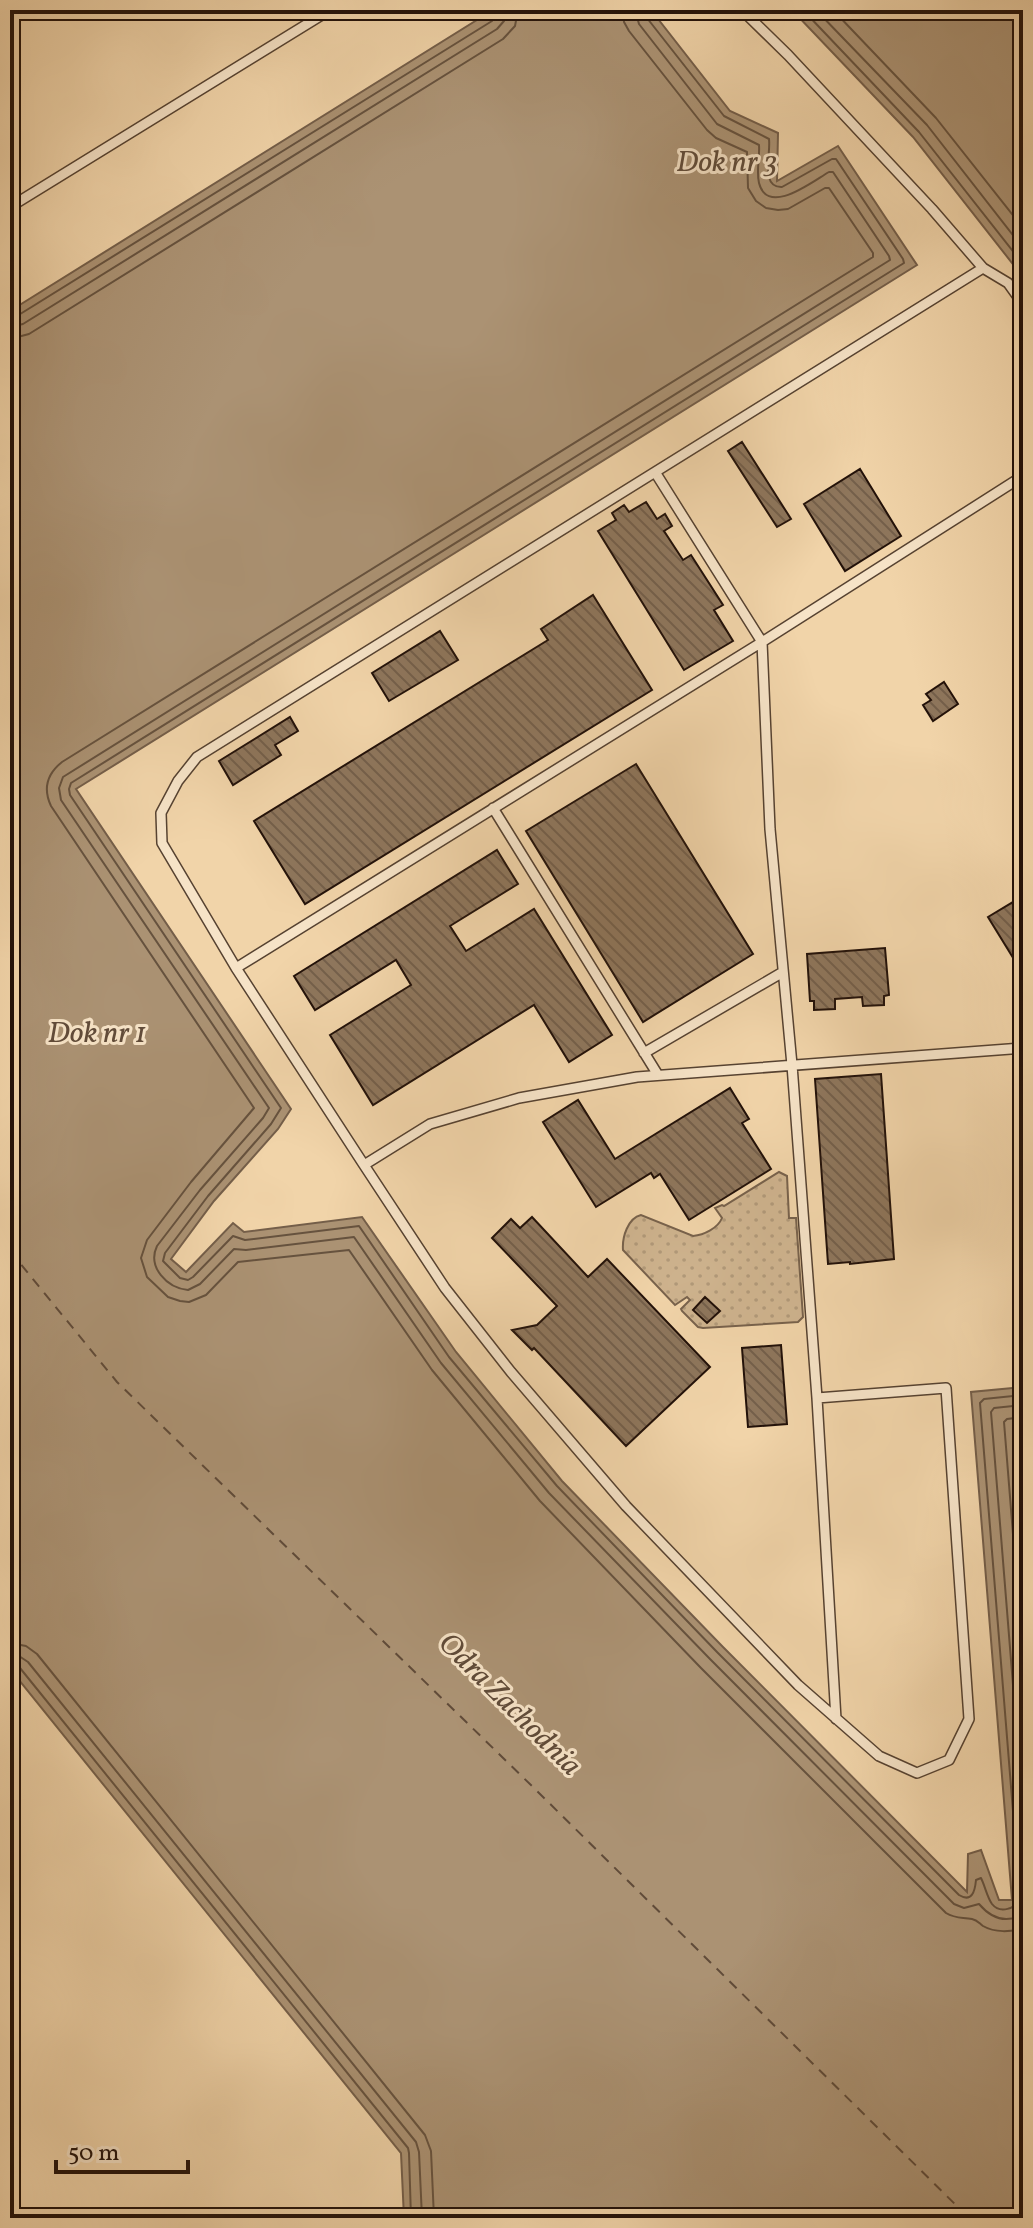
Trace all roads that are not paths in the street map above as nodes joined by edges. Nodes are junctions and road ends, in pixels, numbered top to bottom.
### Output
1 (330, 10) edge
2 (742, 10) edge
3 (10, 207) edge
4 (983, 268) junction
5 (1023, 304) edge
6 (655, 472) junction
7 (1023, 476) edge
8 (762, 642) junction
9 (493, 808) junction
10 (236, 968) junction
11 (783, 972) junction
12 (1023, 1048) edge
13 (644, 1053) junction
14 (792, 1065) junction
15 (658, 1075) junction
16 (364, 1165) junction
17 (817, 1398) junction
18 (836, 1719) junction

1 - 3 lane
2 - 4 lane
4 - 5 lane
4 - 6 lane
6 - 8 lane
6 - 10 lane
7 - 8 lane
8 - 9 lane
8 - 11 lane
9 - 10 lane
9 - 13 lane
10 - 16 lane
11 - 13 lane
11 - 14 lane
12 - 14 lane
13 - 15 lane
14 - 15 lane
14 - 17 lane
15 - 16 lane
16 - 18 lane
17 - 18 lane
17 - 18 lane

